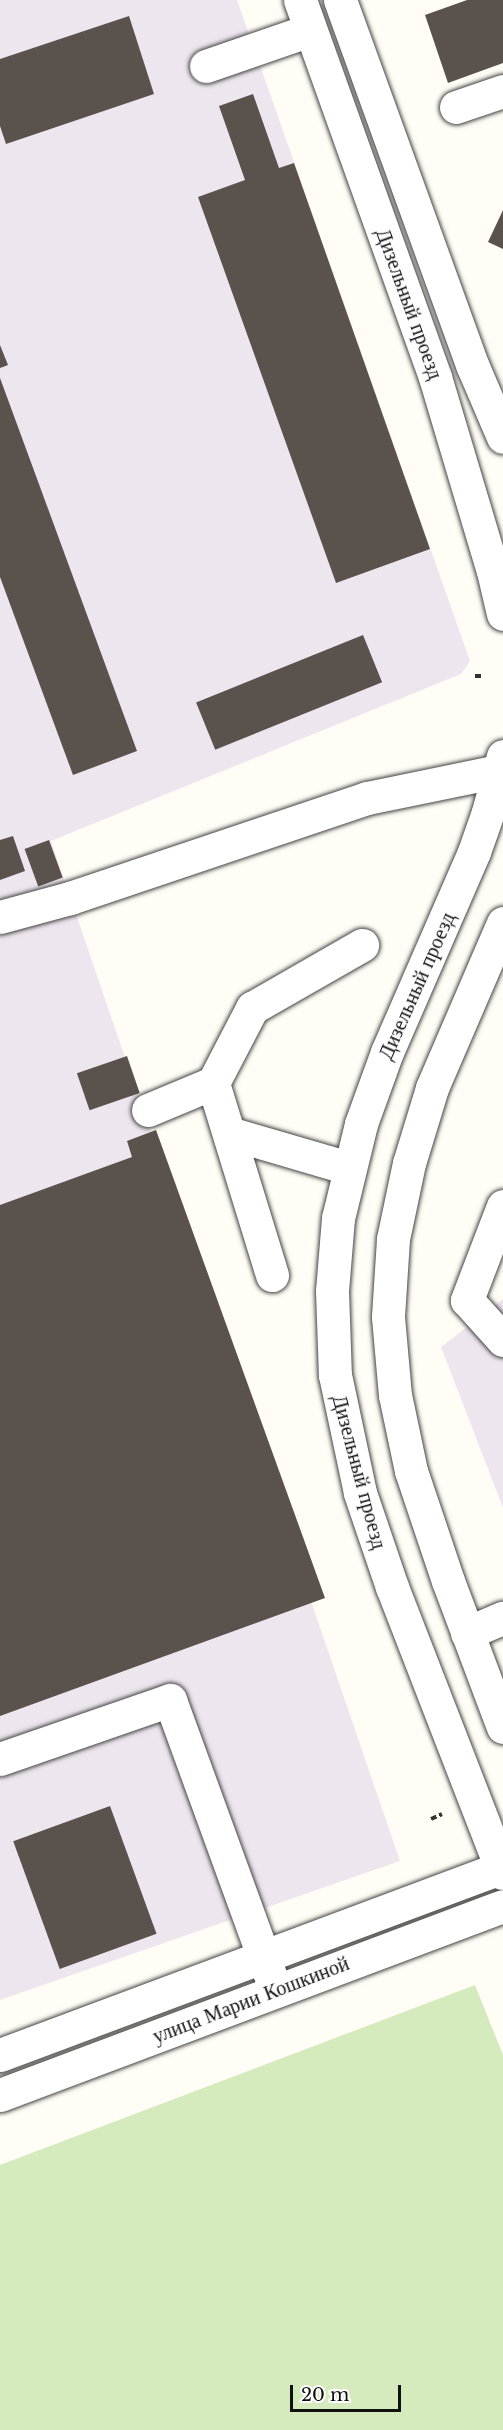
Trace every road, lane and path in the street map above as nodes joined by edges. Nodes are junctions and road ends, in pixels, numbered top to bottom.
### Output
1 (349, 3) edge
2 (305, 15) edge
3 (206, 66) dead end
4 (503, 91) edge
5 (456, 107) dead end
6 (503, 437) edge
7 (503, 614) edge
8 (475, 676) dead end
9 (483, 676) dead end
10 (502, 765) edge
11 (0, 917) edge
12 (503, 922) edge
13 (362, 945) dead end
14 (496, 956) edge
15 (213, 1083) junction
16 (148, 1110) dead end
17 (228, 1133) junction
18 (349, 1168) junction
19 (503, 1206) edge
20 (272, 1275) dead end
21 (503, 1340) edge
22 (503, 1618) edge
23 (467, 1633) junction
24 (503, 1727) edge
25 (0, 1759) edge
26 (502, 1869) edge
27 (503, 1905) edge
28 (263, 1956) junction
29 (276, 1991) junction
30 (0, 2055) edge
31 (0, 2095) edge

1 - 6 street, Дизельный проезд
2 - 3 street
2 - 7 street, Дизельный проезд
4 - 5 street
8 - 9 path
10 - 11 street
10 - 18 street, Дизельный проезд
12 - 14 street
13 - 15 street
14 - 23 street
15 - 16 street
15 - 17 street
17 - 18 street
17 - 20 street
18 - 26 street, Дизельный проезд
19 - 21 street
22 - 23 street
23 - 24 street
25 - 28 street
26 - 28 street, улица Марии Кошкиной
27 - 29 street, улица Марии Кошкиной
28 - 29 street
28 - 30 street, улица Марии Кошкиной
29 - 31 street, улица Марии Кошкиной

